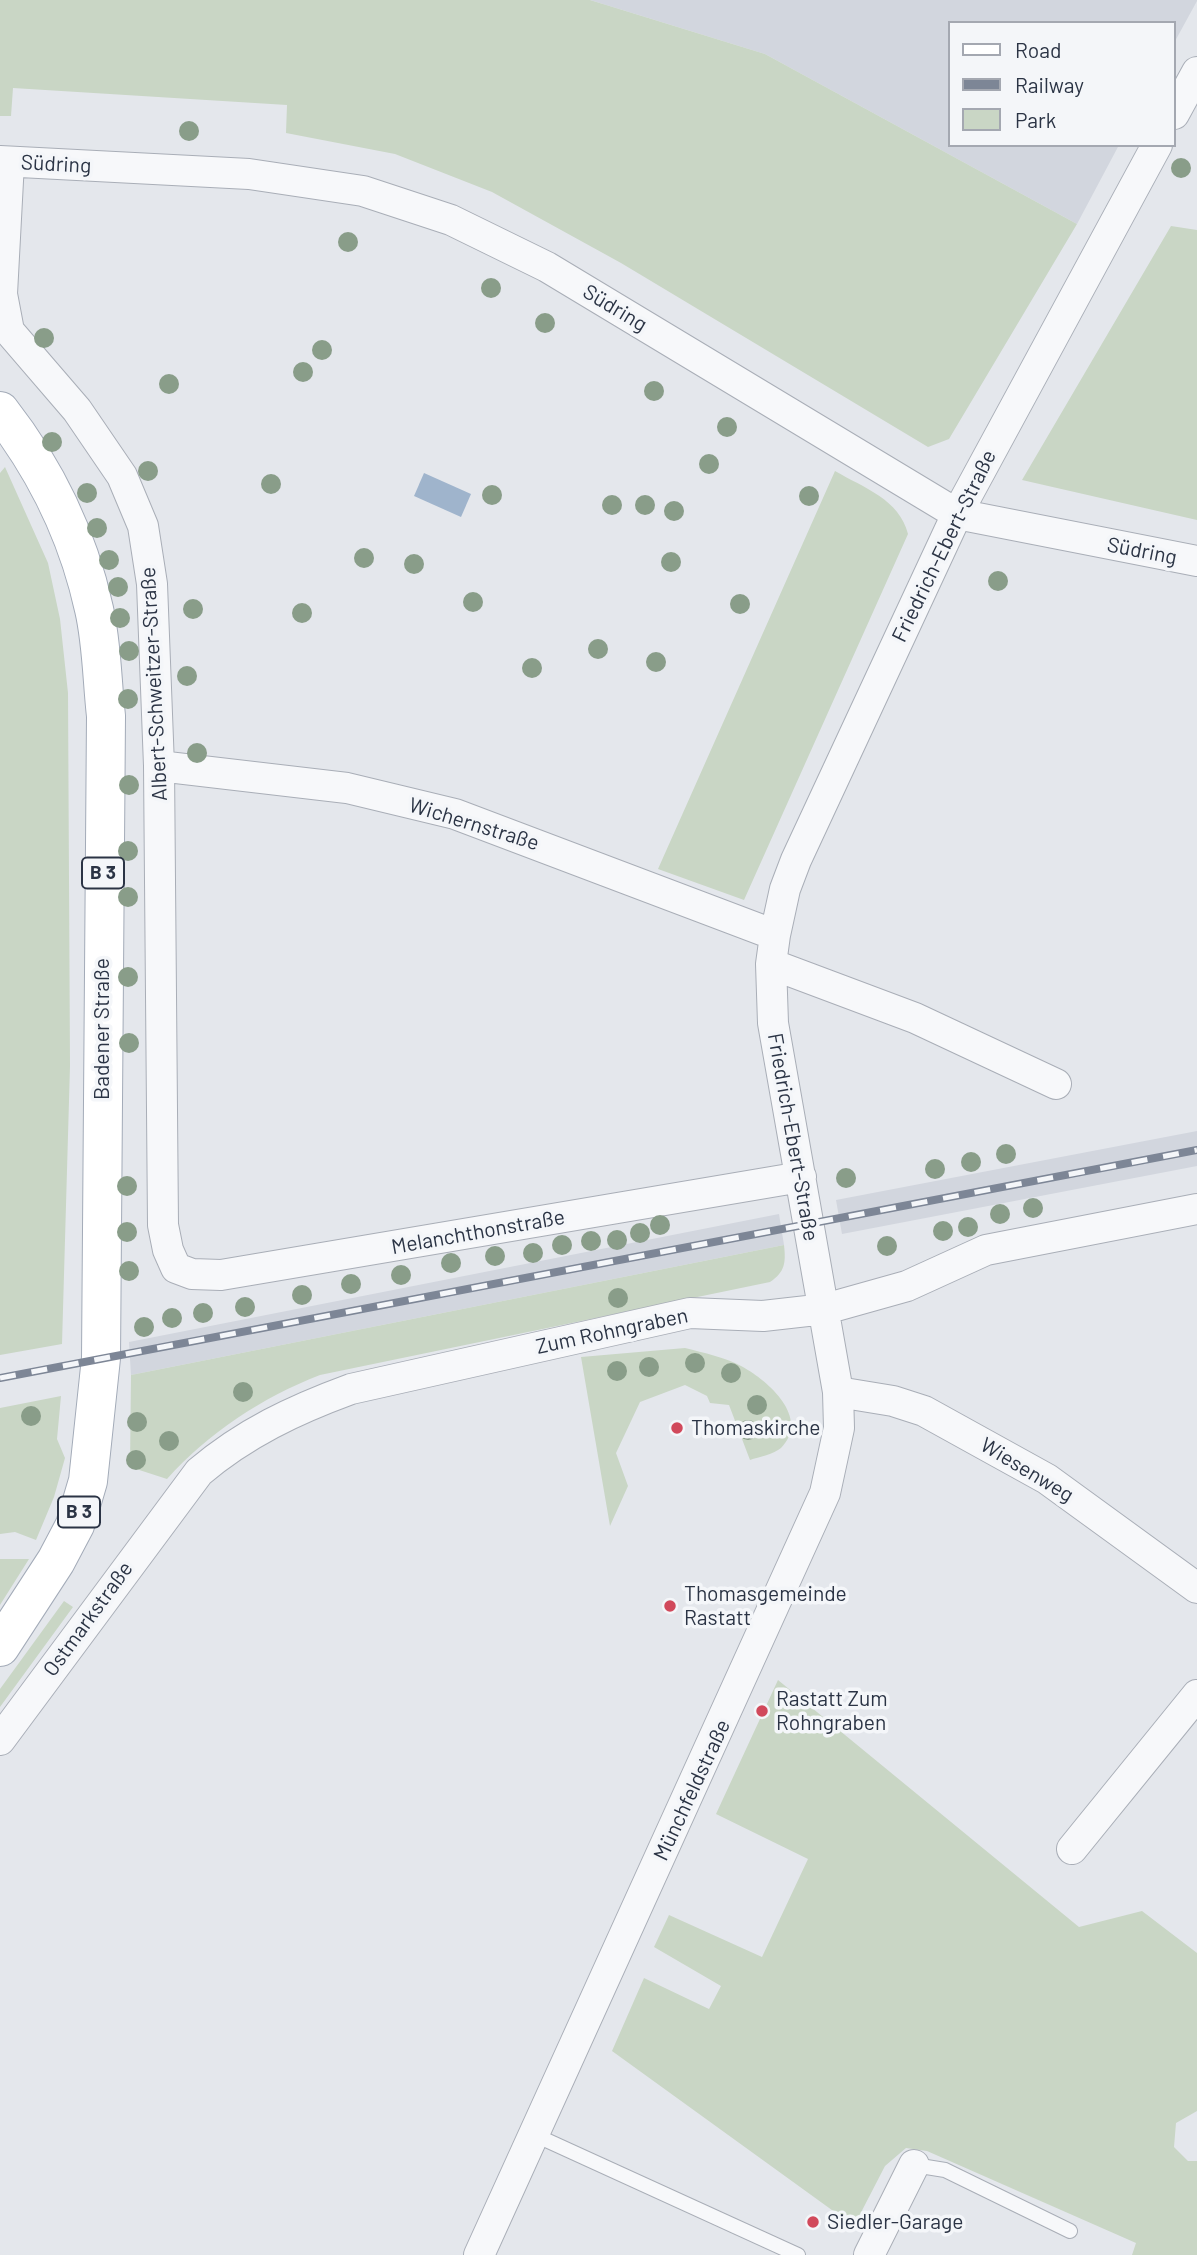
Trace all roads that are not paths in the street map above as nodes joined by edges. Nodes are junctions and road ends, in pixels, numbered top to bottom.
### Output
1 (1197, 72) edge
2 (1176, 110) edge
3 (1156, 147) edge
4 (4, 162) edge
5 (0, 411) edge
6 (957, 514) junction
7 (1197, 561) edge
8 (159, 766) junction
9 (773, 949) junction
10 (1056, 1084) dead end
11 (800, 1177) junction
12 (1197, 1209) edge
13 (168, 1250) joint
14 (825, 1309) junction
15 (838, 1392) junction
16 (176, 1499) joint
17 (1197, 1588) edge
18 (0, 1647) edge
19 (1197, 1695) edge
20 (0, 1740) edge
21 (1072, 1849) dead end
22 (535, 2135) junction
23 (915, 2165) joint
24 (1070, 2231) dead end
25 (479, 2255) edge
26 (798, 2255) edge
27 (869, 2255) edge

1 - 2 street
3 - 6 street, Friedrich-Ebert-Straße
4 - 6 street, Südring
4 - 8 street, Albert-Schweitzer-Straße
5 - 18 main road, Badener Straße / B 3
6 - 7 street, Südring
6 - 9 street, Friedrich-Ebert-Straße
8 - 9 street, Wichernstraße
8 - 13 street, Albert-Schweitzer-Straße
9 - 10 street
9 - 11 street, Friedrich-Ebert-Straße
11 - 13 street, Melanchthonstraße
11 - 14 street, Friedrich-Ebert-Straße
12 - 14 street, Zum Rohngraben
14 - 15 street, Münchfeldstraße
14 - 16 street, Zum Rohngraben
15 - 17 street, Wiesenweg
15 - 22 street, Münchfeldstraße
16 - 20 street, Ostmarkstraße
19 - 21 street
22 - 25 street, Münchfeldstraße
22 - 26 lane
23 - 24 lane
23 - 27 street

